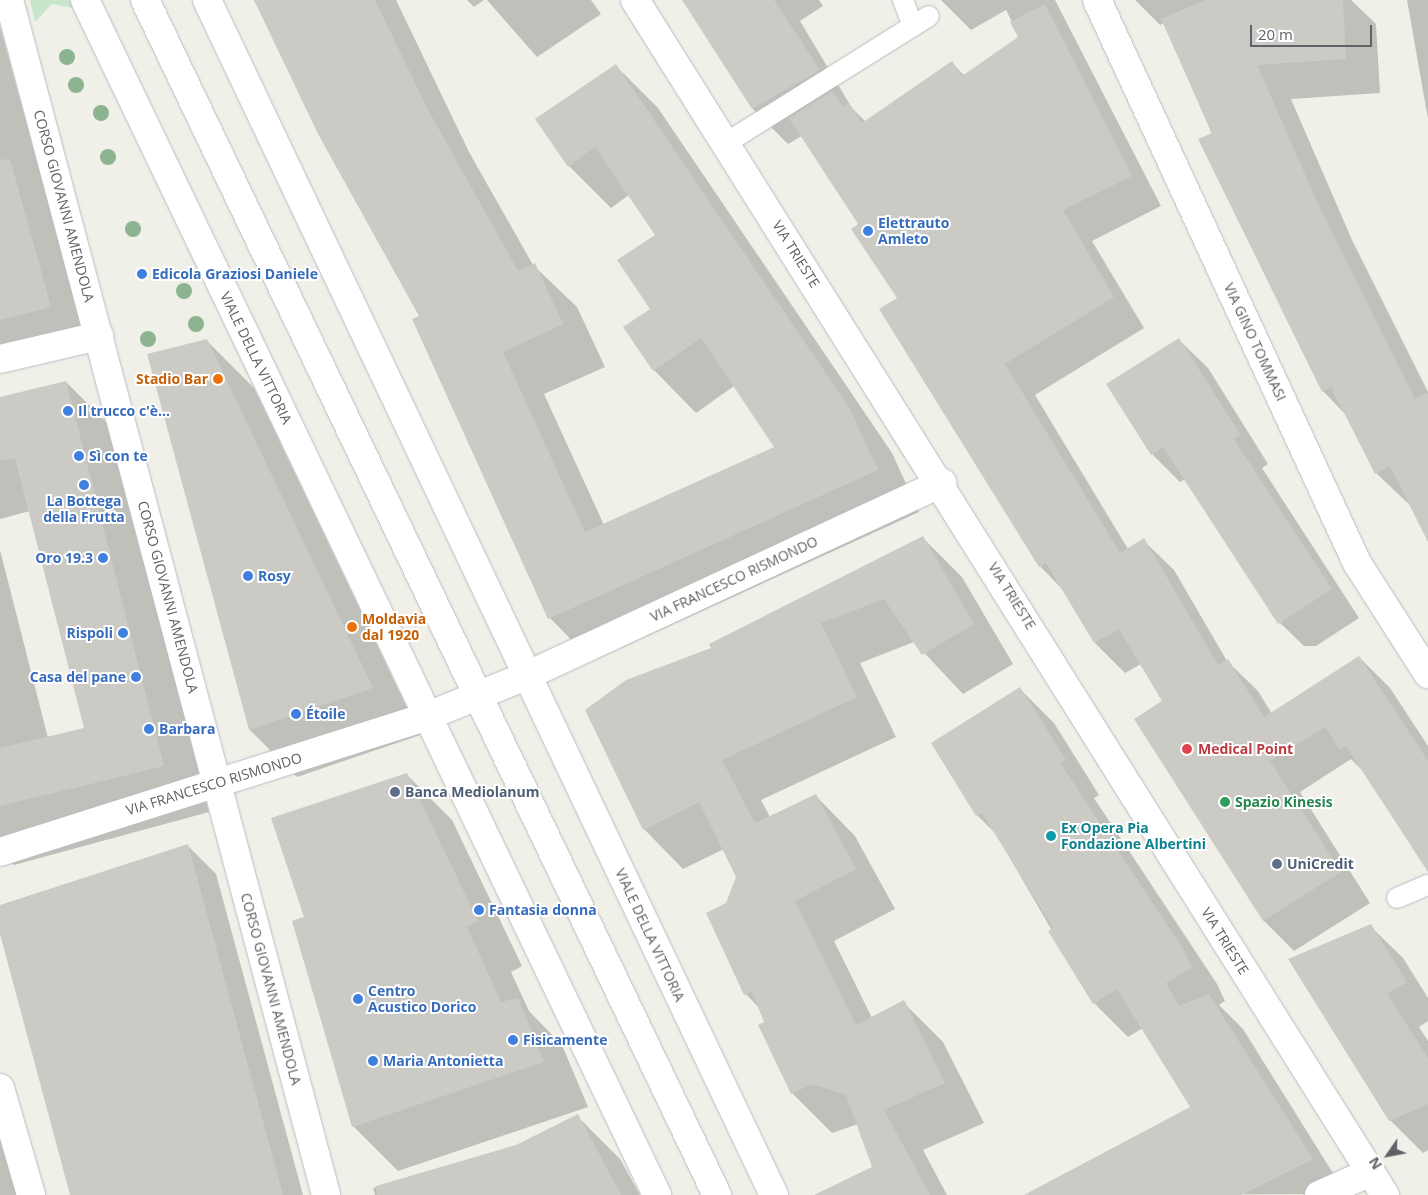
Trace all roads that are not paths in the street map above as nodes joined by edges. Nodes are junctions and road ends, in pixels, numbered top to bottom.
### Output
1 (9, 0) edge
2 (85, 0) edge
3 (145, 0) edge
4 (207, 0) edge
5 (635, 0) edge
6 (903, 0) edge
7 (1097, 0) edge
8 (726, 144) junction
9 (99, 336) junction
10 (0, 359) edge
11 (942, 483) junction
12 (1428, 674) edge
13 (526, 676) junction
14 (477, 695) junction
15 (428, 716) junction
16 (216, 783) junction
17 (0, 852) edge
18 (1428, 885) edge
19 (1397, 898) dead end
20 (0, 1088) edge
21 (1370, 1172) junction
22 (31, 1195) edge
23 (326, 1195) edge
24 (657, 1195) edge
25 (717, 1195) edge
26 (774, 1195) edge
27 (1319, 1195) edge
28 (1385, 1195) edge

1 - 9 street, CORSO GIOVANNI AMENDOLA
2 - 15 street, VIALE DELLA VITTORIA
3 - 14 street
4 - 13 street, VIALE DELLA VITTORIA
5 - 8 street, VIA TRIESTE
6 - 8 lane
7 - 12 street, VIA GINO TOMMASI
8 - 11 street, VIA TRIESTE
9 - 10 street
9 - 16 street, CORSO GIOVANNI AMENDOLA
11 - 13 street, VIA FRANCESCO RISMONDO
11 - 21 street, VIA TRIESTE
13 - 14 street
13 - 26 street, VIALE DELLA VITTORIA
14 - 15 street
14 - 25 street
15 - 16 street, VIA FRANCESCO RISMONDO
15 - 24 street, VIALE DELLA VITTORIA
16 - 17 street, VIA FRANCESCO RISMONDO
16 - 23 street, CORSO GIOVANNI AMENDOLA
18 - 19 lane
20 - 22 street
21 - 27 street
21 - 28 street, VIA TRIESTE

